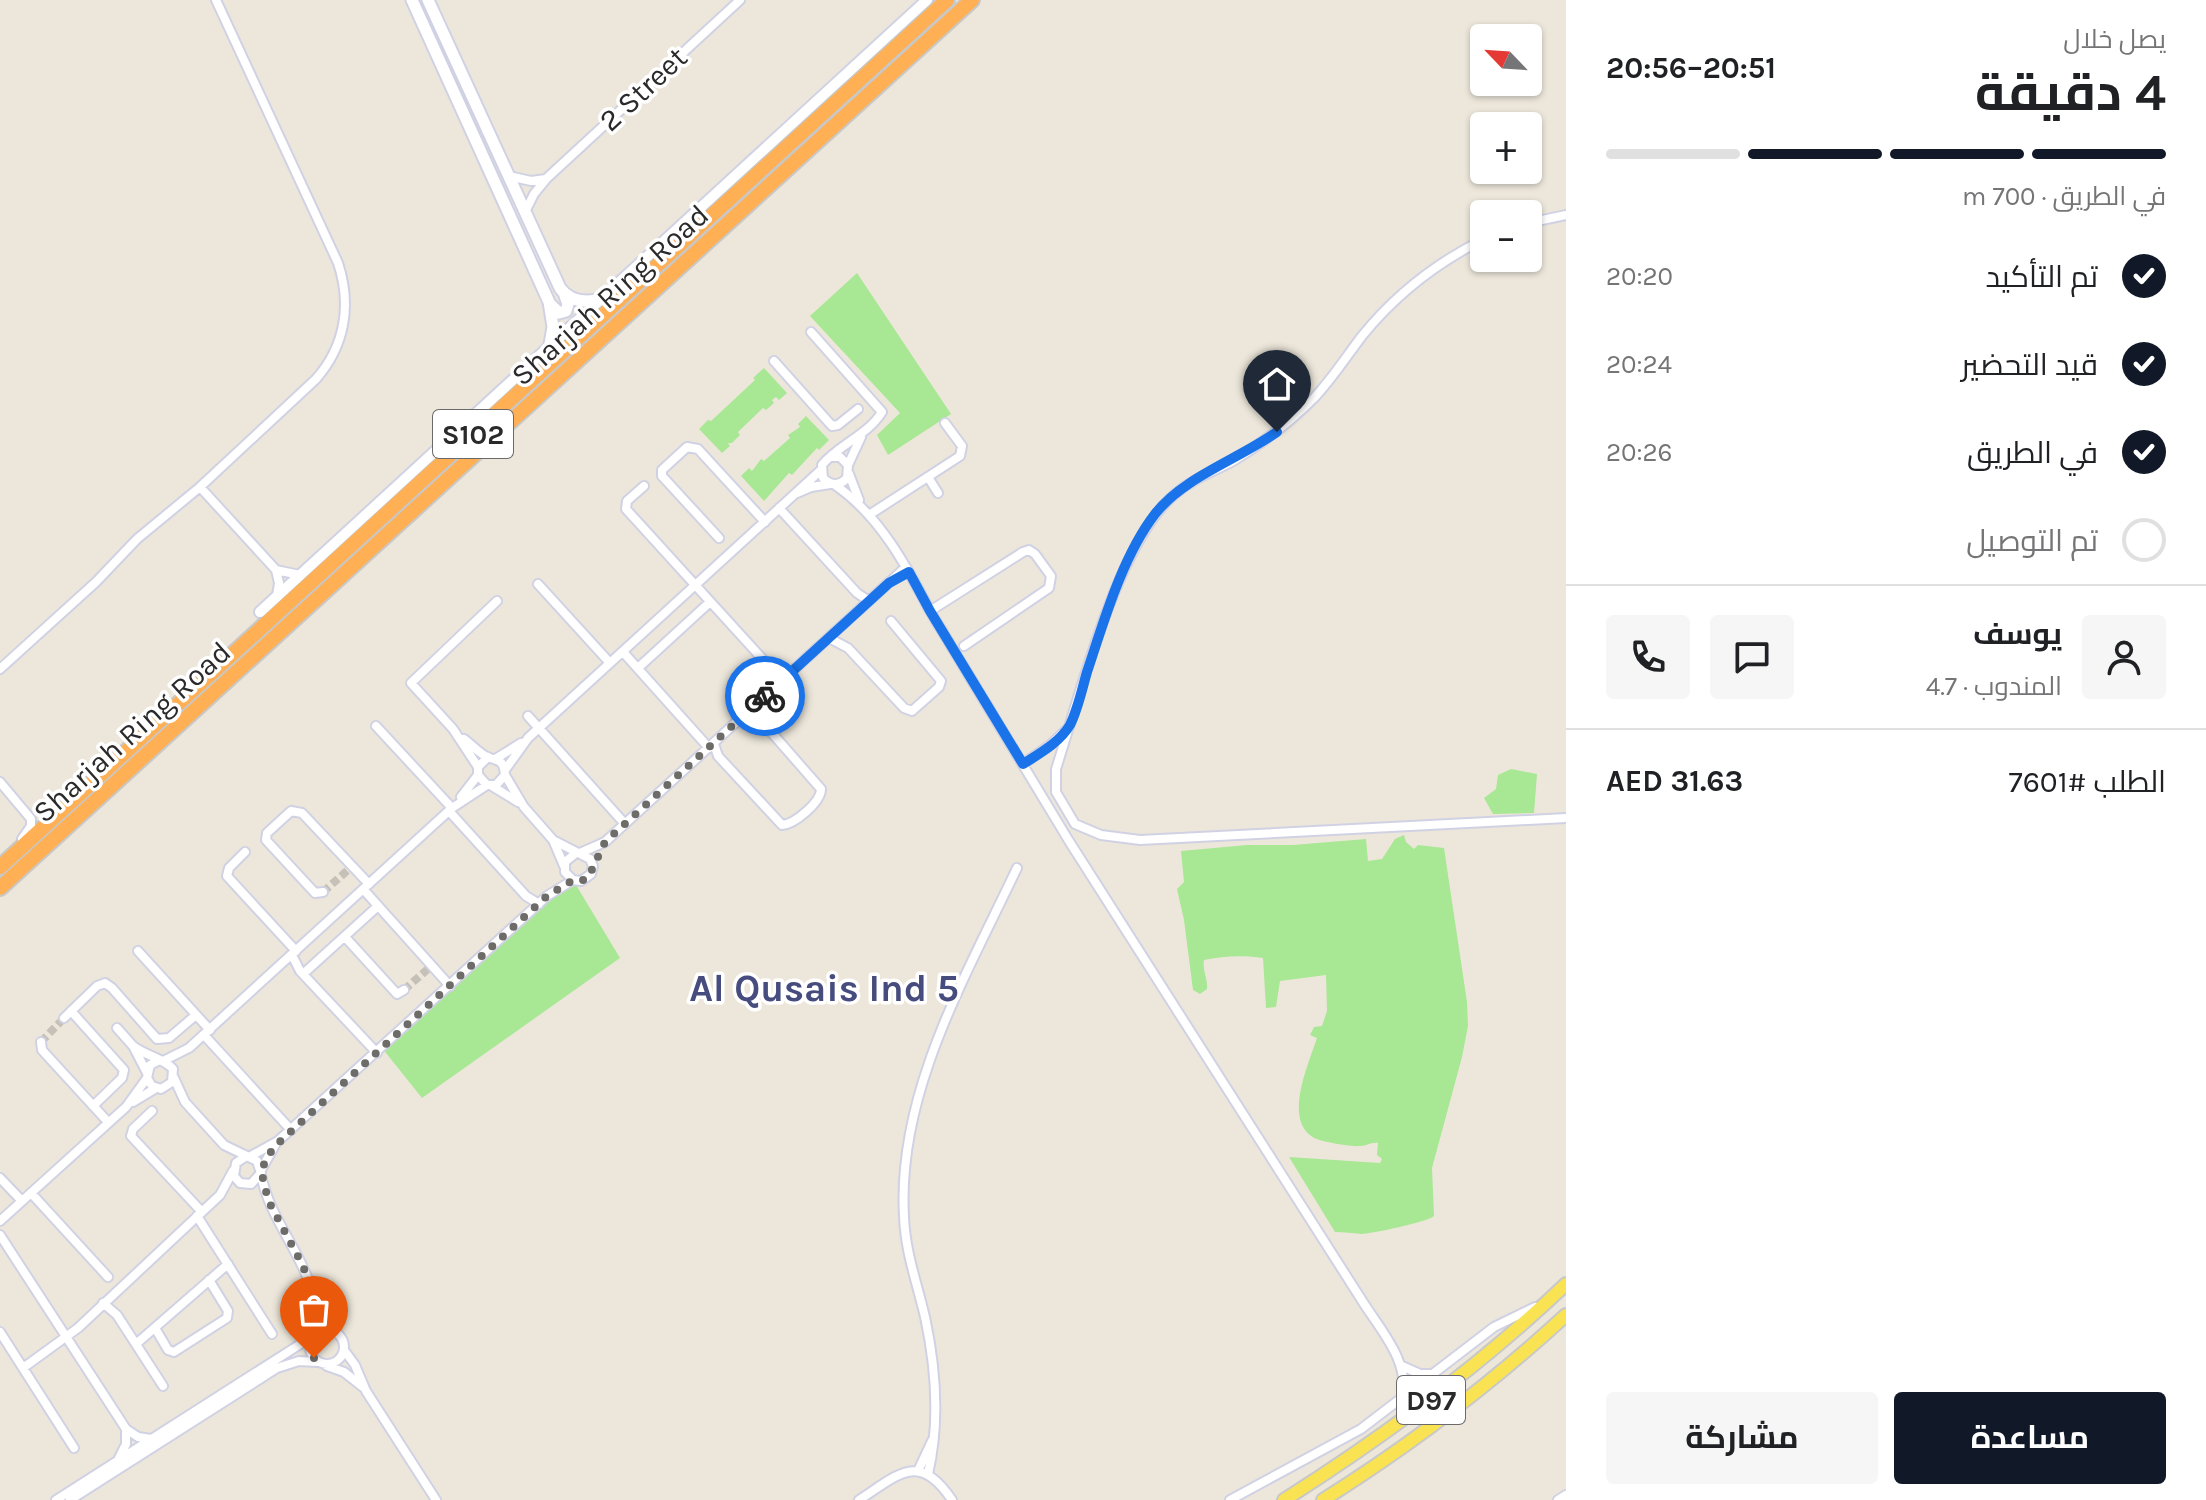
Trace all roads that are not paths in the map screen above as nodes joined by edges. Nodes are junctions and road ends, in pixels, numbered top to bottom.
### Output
1 (216, 0) edge
2 (412, 0) edge
3 (428, 0) edge
4 (740, 0) edge
5 (927, 0) edge
6 (947, 0) edge
7 (972, 0) edge
8 (851, 88) junction
9 (828, 91) junction
10 (507, 174) junction
11 (547, 178) junction
12 (525, 212) junction
13 (1566, 215) edge
14 (1542, 220) edge
15 (1470, 246) edge
16 (565, 296) junction
17 (601, 299) junction
18 (549, 302) junction
19 (811, 332) dead end
20 (550, 344) junction
21 (774, 361) dead end
22 (858, 409) dead end
23 (945, 423) dead end
24 (864, 432) junction
25 (832, 457) junction
26 (848, 469) junction
27 (821, 470) junction
28 (928, 477) junction
29 (833, 484) junction
30 (644, 486) dead end
31 (200, 487) junction
32 (938, 493) dead end
33 (793, 495) junction
34 (779, 508) junction
35 (866, 511) junction
36 (765, 522) junction
37 (719, 538) dead end
38 (276, 570) junction
39 (908, 570) junction
40 (300, 575) junction
41 (538, 584) dead end
42 (695, 585) junction
43 (277, 596) junction
44 (497, 601) dead end
45 (869, 601) junction
46 (710, 602) junction
47 (930, 611) junction
48 (260, 612) joint
49 (891, 621) dead end
50 (251, 638) junction
51 (829, 638) junction
52 (964, 646) dead end
53 (623, 652) junction
54 (610, 663) junction
55 (2, 665) edge
56 (768, 665) dead end
57 (638, 668) junction
58 (751, 709) junction
59 (528, 716) dead end
60 (1071, 723) junction
61 (376, 726) dead end
62 (453, 729) junction
63 (539, 729) junction
64 (528, 738) junction
65 (711, 746) junction
66 (493, 758) junction
67 (1023, 764) junction
68 (478, 771) junction
69 (505, 772) junction
70 (0, 782) edge
71 (490, 786) junction
72 (524, 807) junction
73 (450, 809) junction
74 (1566, 818) edge
75 (625, 824) junction
76 (553, 840) junction
77 (605, 842) junction
78 (18, 851) junction
79 (245, 852) dead end
80 (578, 853) junction
81 (593, 866) junction
82 (0, 867) edge
83 (1017, 868) dead end
84 (565, 869) junction
85 (573, 880) junction
86 (366, 887) junction
87 (0, 888) edge
88 (323, 892) dead end
89 (547, 896) junction
90 (539, 904) junction
91 (378, 906) junction
92 (345, 937) junction
93 (138, 951) dead end
94 (294, 953) junction
95 (303, 974) junction
96 (450, 986) junction
97 (404, 990) dead end
98 (196, 1015) junction
99 (117, 1028) dead end
100 (207, 1032) junction
101 (41, 1042) dead end
102 (133, 1046) junction
103 (189, 1048) junction
104 (377, 1053) junction
105 (161, 1061) junction
106 (147, 1076) junction
107 (174, 1076) junction
108 (158, 1088) junction
109 (185, 1102) junction
110 (93, 1106) junction
111 (126, 1107) junction
112 (152, 1111) dead end
113 (108, 1122) junction
114 (291, 1130) junction
115 (278, 1141) junction
116 (224, 1145) junction
117 (247, 1157) junction
118 (233, 1170) junction
119 (261, 1172) junction
120 (0, 1178) edge
121 (245, 1185) junction
122 (31, 1193) junction
123 (22, 1201) junction
124 (213, 1201) junction
125 (272, 1208) junction
126 (199, 1214) junction
127 (0, 1221) edge
128 (0, 1235) edge
129 (4, 1246) edge
130 (228, 1264) junction
131 (108, 1277) dead end
132 (209, 1280) junction
133 (1566, 1284) edge
134 (103, 1303) junction
135 (316, 1303) junction
136 (1544, 1305) junction
137 (1566, 1315) edge
138 (155, 1328) junction
139 (335, 1331) junction
140 (0, 1332) edge
141 (67, 1334) junction
142 (272, 1334) dead end
143 (313, 1338) junction
144 (136, 1344) junction
145 (344, 1350) junction
146 (322, 1364) junction
147 (1402, 1366) junction
148 (23, 1368) junction
149 (1434, 1374) junction
150 (163, 1386) dead end
151 (366, 1391) junction
152 (1401, 1399) junction
153 (126, 1429) junction
154 (934, 1437) junction
155 (152, 1439) junction
156 (74, 1448) dead end
157 (114, 1463) junction
158 (918, 1471) junction
159 (928, 1474) junction
160 (1566, 1495) edge
161 (56, 1500) edge
162 (70, 1500) edge
163 (436, 1500) edge
164 (859, 1500) edge
165 (952, 1500) edge
166 (1230, 1500) edge
167 (1284, 1500) edge
168 (1323, 1500) edge
169 (1558, 1500) edge

1 - 31 street
2 - 18 main road
3 - 10 main road
4 - 11 street, 2 Street
5 - 9 street
6 - 8 highway, Sharjah Ring Road / S102
7 - 87 highway, Sharjah Ring Road / S102
8 - 9 highway
8 - 50 highway, Sharjah Ring Road / S102
9 - 17 street
10 - 11 street
10 - 12 main road
11 - 12 street, 2 Street
12 - 16 main road
13 - 14 street
15 - 60 street
16 - 17 main road
16 - 18 main road
17 - 20 street
18 - 20 main road
19 - 24 street
20 - 40 street
21 - 22 street
23 - 28 street
24 - 25 street
24 - 26 street
25 - 26 street
25 - 27 street
26 - 29 street
26 - 35 street
27 - 29 street
27 - 33 street
28 - 32 street
28 - 35 street
29 - 33 street
29 - 35 street
30 - 42 street
31 - 38 street
31 - 55 street
33 - 34 street
34 - 36 street
34 - 45 street
35 - 39 street
36 - 37 street
36 - 42 street
38 - 40 street
38 - 43 street
39 - 45 street
39 - 47 street
40 - 43 street
41 - 54 street
42 - 46 street
42 - 53 street
43 - 48 street
44 - 62 street
45 - 51 street
46 - 56 street
46 - 57 street
47 - 52 street
47 - 67 street
48 - 50 highway
49 - 51 street
50 - 78 highway, Sharjah Ring Road / S102
51 - 58 street
53 - 54 street
53 - 57 street
54 - 63 street
57 - 65 street
58 - 65 street
58 - 65 street
59 - 63 street
60 - 67 street
60 - 74 street
61 - 73 street
62 - 66 street
62 - 68 street
63 - 64 street
63 - 75 street
64 - 66 street
64 - 69 street
65 - 75 street
66 - 68 street
66 - 69 street
67 - 147 street
68 - 71 street
68 - 73 street
69 - 71 street
69 - 72 street
70 - 78 street
71 - 72 street
71 - 73 street
72 - 76 street
73 - 86 street
73 - 90 street
75 - 77 street
76 - 80 street
76 - 84 street
77 - 80 street
77 - 81 street
78 - 82 highway, Sharjah Ring Road / S102
79 - 94 street
80 - 81 street
80 - 84 street
81 - 85 street
83 - 154 street
84 - 85 street
84 - 89 street
85 - 89 street
86 - 88 street
86 - 91 street
86 - 94 street
89 - 90 street
90 - 96 street
91 - 92 street
91 - 96 street
92 - 95 street
92 - 97 street
93 - 98 street
94 - 95 street
94 - 100 street
95 - 104 street
96 - 104 street
98 - 100 street
98 - 110 street
99 - 102 street
100 - 103 street
100 - 114 street
101 - 110 street
102 - 105 street
102 - 106 street
103 - 105 street
103 - 107 street
104 - 114 street
105 - 106 street
105 - 107 street
106 - 108 street
106 - 111 street
107 - 108 street
107 - 109 street
108 - 109 street
108 - 111 street
109 - 116 street
110 - 113 street
111 - 113 street
112 - 126 street
113 - 122 street
114 - 115 street
115 - 117 street
115 - 119 street
116 - 117 street
116 - 118 street
117 - 118 street
117 - 119 street
118 - 121 street
118 - 124 street
119 - 121 street
119 - 125 street
120 - 123 street
121 - 124 street
121 - 125 street
122 - 123 street
122 - 131 street
123 - 127 street
124 - 126 street
125 - 135 street
126 - 130 street
126 - 134 street
128 - 129 street
129 - 141 street
130 - 132 street
130 - 142 street
132 - 138 street
132 - 138 street
133 - 136 main road, D97
134 - 141 street
134 - 144 street
135 - 139 street
135 - 143 street
136 - 149 street
136 - 167 main road, D97
137 - 168 main road, D97
138 - 144 street
139 - 143 street
139 - 145 street
140 - 148 street
141 - 148 street
141 - 153 street
143 - 146 street
143 - 155 street
144 - 150 street
145 - 146 street
145 - 151 street
146 - 151 street
146 - 162 street
147 - 149 street
147 - 152 street
148 - 156 street
149 - 152 street
151 - 163 street
152 - 166 street
153 - 155 street
153 - 157 street
154 - 158 street
154 - 159 street
155 - 157 street
157 - 161 street
158 - 159 street
158 - 164 street
159 - 165 street
160 - 169 street

